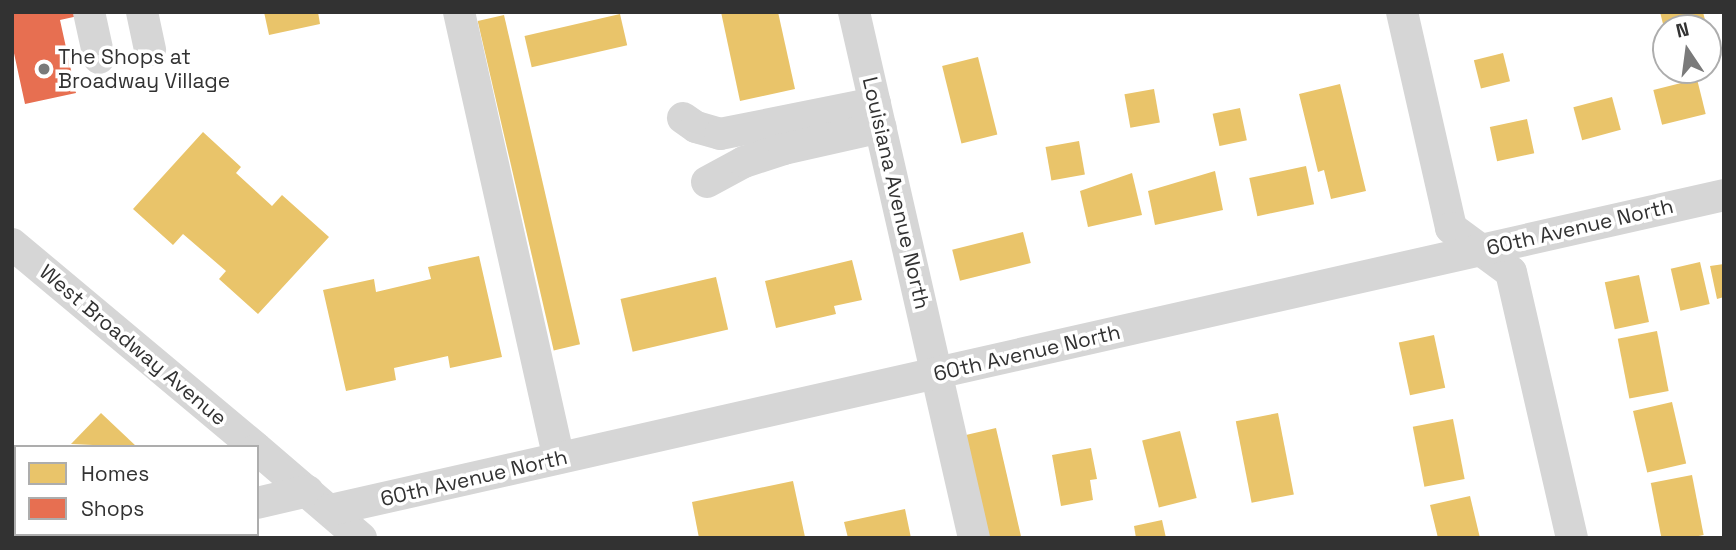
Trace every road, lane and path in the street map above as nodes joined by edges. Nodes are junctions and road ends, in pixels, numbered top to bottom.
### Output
1 (89, 12) edge
2 (142, 12) edge
3 (459, 12) edge
4 (854, 12) edge
5 (1402, 12) edge
6 (150, 50) dead end
7 (99, 58) dead end
8 (878, 115) junction
9 (683, 118) dead end
10 (707, 182) dead end
11 (1724, 195) edge
12 (12, 244) edge
13 (1481, 250) junction
14 (937, 373) junction
15 (252, 445) edge
16 (259, 451) edge
17 (559, 458) junction
18 (319, 501) junction
19 (259, 503) edge
20 (361, 538) edge
21 (974, 538) edge
22 (1572, 538) edge

1 - 7 street
2 - 6 street
3 - 17 street
4 - 8 street, Louisiana Avenue North
5 - 13 street
8 - 9 street
8 - 10 street
8 - 14 street, Louisiana Avenue North
11 - 13 street, 60th Avenue North
12 - 15 street, West Broadway Avenue
13 - 14 street, 60th Avenue North
13 - 22 street
14 - 17 street, 60th Avenue North
14 - 21 street, Louisiana Avenue North
16 - 18 street, West Broadway Avenue
17 - 18 street, 60th Avenue North
18 - 19 street, 60th Avenue North
18 - 20 street, West Broadway Avenue

